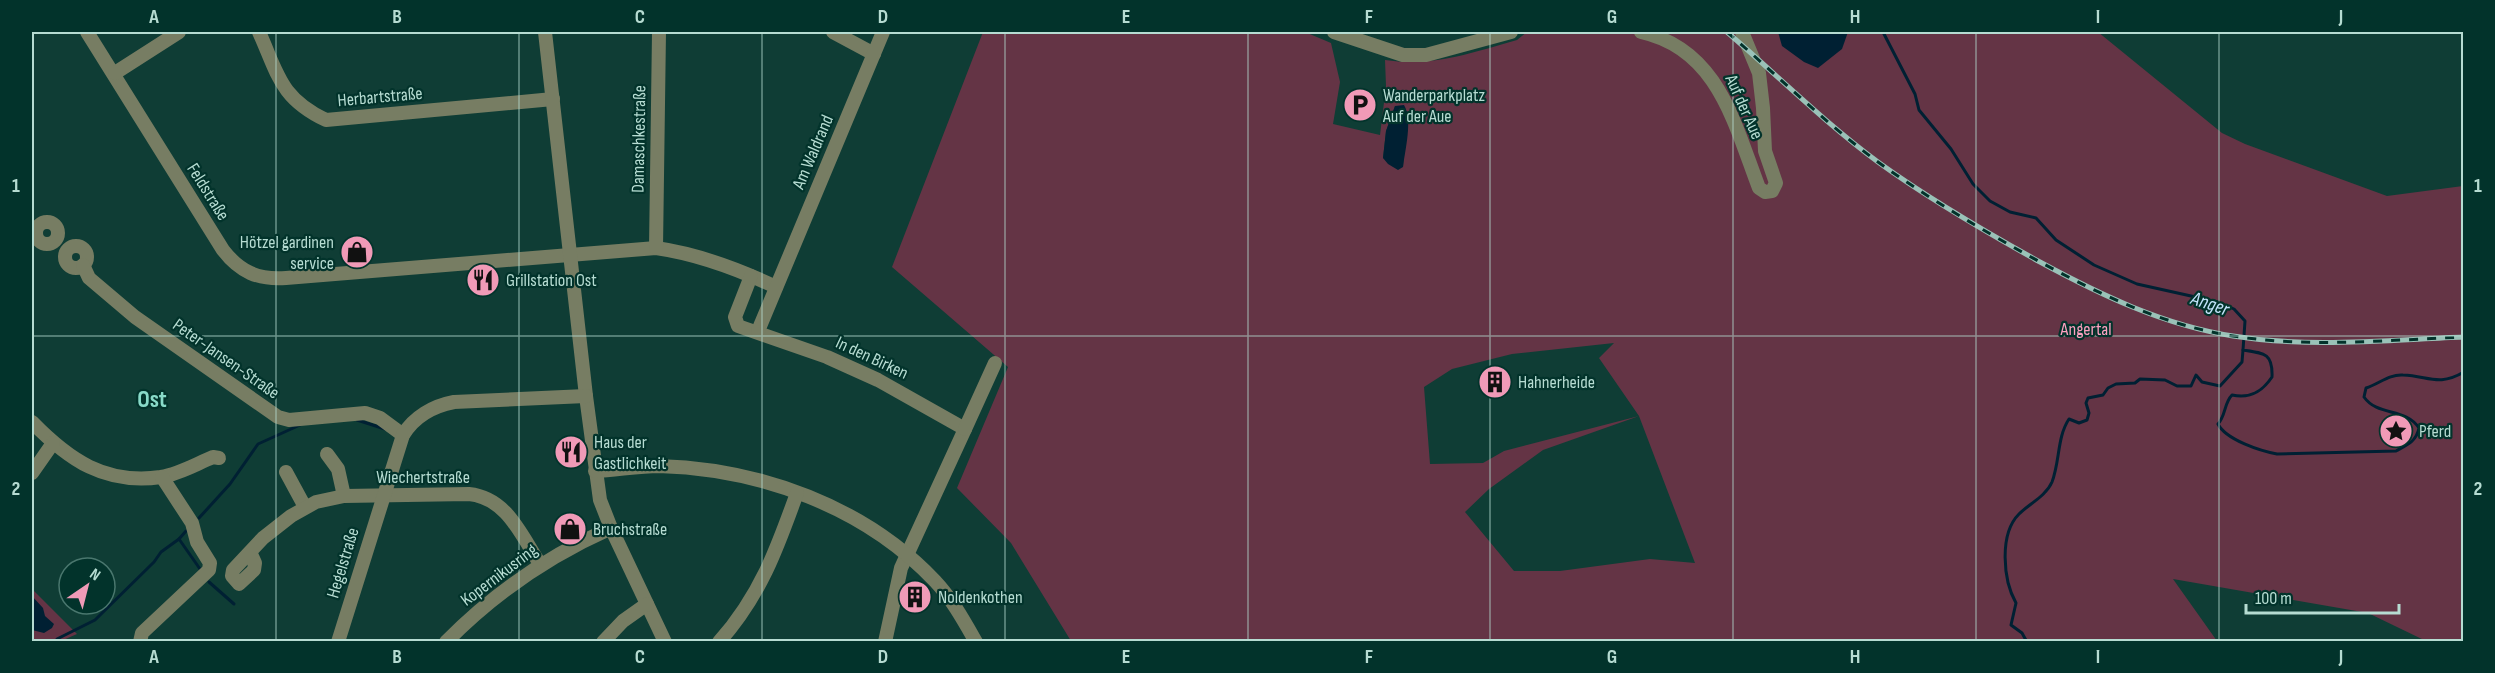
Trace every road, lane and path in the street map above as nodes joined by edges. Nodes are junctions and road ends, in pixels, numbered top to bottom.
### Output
1 (87, 32) edge
2 (179, 32) edge
3 (259, 32) edge
4 (546, 32) edge
5 (659, 32) edge
6 (833, 32) edge
7 (884, 32) edge
8 (1334, 32) edge
9 (1512, 32) edge
10 (1641, 32) edge
11 (1742, 32) edge
12 (874, 54) junction
13 (115, 73) junction
14 (553, 99) junction
15 (34, 224) edge
16 (656, 248) junction
17 (571, 255) junction
18 (752, 276) junction
19 (776, 287) junction
20 (758, 331) junction
21 (995, 363) dead end
22 (586, 396) junction
23 (32, 422) edge
24 (965, 429) junction
25 (403, 435) junction
26 (52, 443) junction
27 (327, 454) dead end
28 (219, 458) dead end
29 (595, 471) junction
30 (286, 472) dead end
31 (32, 473) edge
32 (162, 477) junction
33 (797, 493) junction
34 (344, 495) junction
35 (382, 496) junction
36 (305, 507) junction
37 (611, 528) junction
38 (250, 552) dead end
39 (906, 556) junction
40 (540, 564) junction
41 (648, 604) junction
42 (140, 642) edge
43 (338, 642) edge
44 (446, 642) edge
45 (603, 642) edge
46 (665, 642) edge
47 (719, 642) edge
48 (885, 642) edge
49 (976, 642) edge

1 - 13 street, Feldstraße
2 - 13 street
3 - 14 street, Herbartstraße
4 - 14 street
5 - 16 street, Damaschkestraße
6 - 12 street
7 - 12 street, Am Waldrand
8 - 9 street
10 - 11 street, Auf der Aue
12 - 19 street, Am Waldrand
13 - 17 street, Feldstraße
14 - 17 street
15 - 25 street, Peter-Jansen-Straße
16 - 17 street
16 - 18 street
17 - 22 street
18 - 19 street
18 - 20 street, In den Birken
19 - 20 street
20 - 24 street, In den Birken
21 - 24 street
22 - 25 street
22 - 29 street
23 - 26 street
24 - 39 street
25 - 35 street
26 - 31 street
26 - 32 street
27 - 34 street
28 - 32 street
29 - 33 street
29 - 37 street
30 - 36 street
32 - 42 street
33 - 39 street
33 - 47 street
34 - 35 street, Wiechertstraße
34 - 36 street, Wiechertstraße
35 - 40 street, Wiechertstraße
35 - 43 street, Hegelstraße
36 - 38 street, Wiechertstraße
37 - 40 street, Kopernikusring
37 - 41 street
39 - 48 street
39 - 49 street
40 - 44 street, Kopernikusring
41 - 45 street
41 - 46 street

